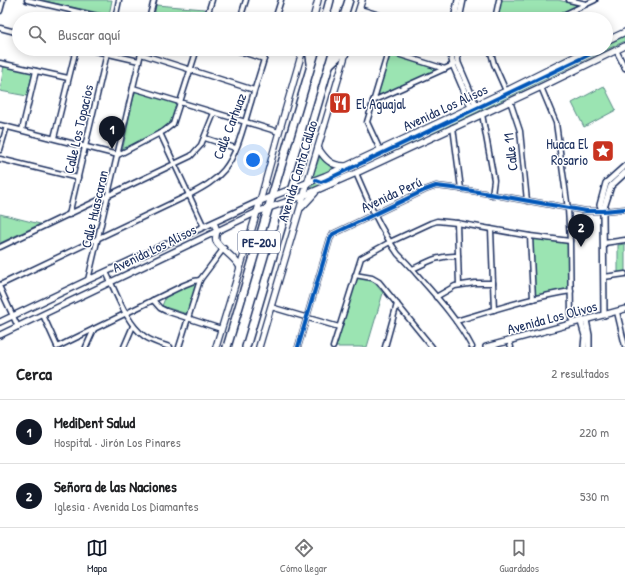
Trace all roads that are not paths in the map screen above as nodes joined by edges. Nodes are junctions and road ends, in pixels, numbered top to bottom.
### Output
1 (3, 0) edge
2 (27, 0) edge
3 (119, 0) edge
4 (154, 0) edge
5 (212, 0) edge
6 (246, 0) edge
7 (281, 0) edge
8 (318, 0) edge
9 (330, 0) edge
10 (350, 0) edge
11 (362, 0) edge
12 (458, 0) edge
13 (463, 0) edge
14 (499, 0) edge
15 (569, 0) edge
16 (595, 0) edge
17 (586, 4) junction
18 (360, 9) junction
19 (0, 11) edge
20 (79, 12) edge
21 (116, 12) edge
22 (151, 12) edge
23 (208, 12) edge
24 (242, 12) edge
25 (277, 12) edge
26 (315, 12) edge
27 (327, 12) edge
28 (346, 12) edge
29 (359, 12) edge
30 (370, 12) edge
31 (455, 12) edge
32 (460, 12) edge
33 (496, 12) edge
34 (569, 12) edge
35 (0, 28) edge
36 (12, 31) edge
37 (625, 32) edge
38 (613, 38) edge
39 (625, 46) edge
40 (616, 50) junction
41 (613, 51) edge
42 (74, 56) edge
43 (106, 56) edge
44 (123, 56) edge
45 (140, 56) edge
46 (147, 56) edge
47 (194, 56) edge
48 (255, 56) edge
49 (265, 56) edge
50 (302, 56) edge
51 (310, 56) edge
52 (314, 56) edge
53 (332, 56) edge
54 (339, 56) edge
55 (345, 56) edge
56 (387, 56) edge
57 (407, 56) edge
58 (451, 56) edge
59 (457, 56) edge
60 (492, 56) edge
61 (576, 56) edge
62 (604, 56) edge
63 (264, 59) junction
64 (139, 61) junction
65 (0, 63) edge
66 (312, 64) junction
67 (329, 65) junction
68 (453, 65) junction
69 (625, 68) edge
70 (445, 69) junction
71 (190, 70) junction
72 (36, 71) junction
73 (68, 78) junction
74 (541, 87) junction
75 (133, 88) junction
76 (254, 90) junction
77 (506, 91) junction
78 (374, 101) junction
79 (510, 101) junction
80 (180, 102) junction
81 (474, 106) junction
82 (214, 113) junction
83 (482, 114) junction
84 (245, 122) junction
85 (0, 124) edge
86 (7, 126) junction
87 (453, 128) junction
88 (22, 130) junction
89 (422, 131) junction
90 (279, 132) junction
91 (160, 133) junction
92 (54, 138) junction
93 (205, 138) junction
94 (427, 140) junction
95 (85, 147) junction
96 (235, 148) junction
97 (318, 148) junction
98 (0, 150) edge
99 (380, 150) junction
100 (118, 155) junction
101 (0, 159) edge
102 (174, 165) junction
103 (347, 166) junction
104 (625, 166) edge
105 (356, 173) junction
106 (625, 173) edge
107 (78, 178) junction
108 (308, 183) junction
109 (293, 189) junction
110 (319, 189) junction
111 (461, 189) junction
112 (189, 195) junction
113 (492, 195) junction
114 (108, 196) junction
115 (272, 196) junction
116 (303, 196) junction
117 (260, 201) junction
118 (290, 201) junction
119 (527, 201) junction
120 (270, 207) junction
121 (568, 209) junction
122 (625, 209) edge
123 (299, 211) junction
124 (603, 211) junction
125 (257, 212) junction
126 (374, 213) junction
127 (69, 215) junction
128 (214, 223) junction
129 (457, 223) junction
130 (204, 227) junction
131 (490, 229) junction
132 (217, 231) junction
133 (530, 236) junction
134 (98, 238) junction
135 (625, 240) edge
136 (570, 241) junction
137 (390, 242) junction
138 (604, 243) junction
139 (0, 247) edge
140 (224, 248) junction
141 (458, 256) junction
142 (240, 266) junction
143 (413, 269) junction
144 (106, 272) junction
145 (355, 274) junction
146 (625, 274) edge
147 (604, 276) junction
148 (88, 280) junction
149 (200, 280) junction
150 (112, 283) junction
151 (493, 283) junction
152 (0, 285) edge
153 (460, 286) junction
154 (0, 288) edge
155 (571, 291) junction
156 (436, 297) junction
157 (532, 299) junction
158 (153, 300) junction
159 (397, 304) junction
160 (271, 307) junction
161 (625, 309) edge
162 (494, 310) junction
163 (617, 312) junction
164 (126, 313) junction
165 (43, 315) junction
166 (604, 315) junction
167 (14, 316) junction
168 (307, 317) junction
169 (188, 318) junction
170 (456, 321) junction
171 (583, 321) junction
172 (0, 322) edge
173 (572, 323) junction
174 (133, 326) junction
175 (18, 327) junction
176 (339, 327) junction
177 (94, 329) junction
178 (221, 329) junction
179 (0, 335) edge
180 (509, 341) junction
181 (154, 342) junction
182 (57, 346) edge
183 (625, 346) edge
184 (86, 347) edge
185 (124, 347) edge
186 (152, 347) edge
187 (170, 347) edge
188 (179, 347) edge
189 (216, 347) edge
190 (227, 347) edge
191 (246, 347) edge
192 (259, 347) edge
193 (298, 347) edge
194 (333, 347) edge
195 (385, 347) edge
196 (432, 347) edge
197 (472, 347) edge
198 (486, 347) edge
199 (511, 347) edge
200 (584, 347) edge
201 (589, 347) edge

1 - 19 street
2 - 20 street
3 - 21 street
4 - 22 street
5 - 23 street
6 - 24 street
7 - 25 street
8 - 26 main road
9 - 27 highway
10 - 28 highway
11 - 18 main road
12 - 31 street
13 - 32 street
14 - 33 street
15 - 17 street
16 - 17 street
17 - 34 street
18 - 29 main road
18 - 30 street
35 - 36 street
37 - 38 main road
39 - 40 main road, Avenida Los Alisos
40 - 41 main road, Avenida Los Alisos
40 - 69 street
42 - 73 street
43 - 95 street, Calle Los Topacios
44 - 64 street
45 - 64 street, Calle Huascaran
46 - 71 street
47 - 71 street
48 - 63 street
49 - 63 street, Calle Carhuaz
50 - 90 main road, Avenida Canta Callao
51 - 66 highway
52 - 66 highway, Avenida Canta Callao / PE-20J
53 - 67 highway, Avenida Canta Callao / PE-20J
54 - 67 highway
55 - 97 main road, Avenida Canta Callao
56 - 78 street
57 - 70 street
58 - 68 street
59 - 81 street
60 - 77 street
61 - 77 main road, Avenida Los Alisos
62 - 74 main road, Avenida Los Alisos
63 - 76 street, Calle Carhuaz
64 - 75 street, Calle Huascaran
65 - 72 street
66 - 115 highway, Avenida Canta Callao / PE-20J
67 - 109 highway, Avenida Canta Callao / PE-20J
68 - 70 street
68 - 81 street
70 - 78 street
71 - 76 street
71 - 80 street
72 - 73 street
72 - 88 street
73 - 92 street
74 - 79 main road, Avenida Los Alisos
74 - 121 street
75 - 80 street
75 - 100 street, Calle Huascaran
76 - 84 street, Calle Carhuaz
77 - 81 main road, Avenida Los Alisos
78 - 99 street
79 - 83 main road, Avenida Los Alisos
79 - 119 street, Calle 11
80 - 82 street
80 - 91 street
81 - 89 main road, Avenida Los Alisos
82 - 84 street
82 - 93 street
83 - 87 main road, Avenida Los Alisos
83 - 113 street
84 - 90 street
84 - 96 street, Calle Carhuaz
85 - 86 street
86 - 88 street
86 - 98 street
87 - 94 main road, Avenida Los Alisos
87 - 111 street
88 - 92 street
89 - 94 main road
89 - 99 main road, Avenida Los Alisos
90 - 117 main road, Avenida Canta Callao
91 - 100 street
91 - 102 street
92 - 95 street
93 - 96 street
93 - 102 street
94 - 105 main road, Avenida Los Alisos
95 - 100 street
95 - 107 street, Calle Los Topacios
96 - 112 street, Calle Carhuaz
97 - 103 main road
97 - 108 main road, Avenida Canta Callao
99 - 103 main road, Avenida Los Alisos
100 - 114 street, Calle Huascaran
101 - 107 street
102 - 112 street
102 - 114 street
103 - 108 main road, Avenida Los Alisos
104 - 124 street
105 - 110 main road, Avenida Los Alisos
105 - 126 street
106 - 124 street
107 - 127 street, Calle Los Topacios
108 - 109 main road, Avenida Los Alisos
108 - 116 main road, Avenida Canta Callao
109 - 115 main road, Avenida Los Alisos
109 - 118 highway, Avenida Canta Callao / PE-20J
110 - 116 main road, Avenida Los Alisos
110 - 123 main road
111 - 113 street, Avenida Perú
111 - 126 street, Avenida Perú
112 - 130 street
112 - 134 street, Calle Carhuaz
113 - 119 street, Avenida Perú
114 - 127 street
114 - 134 street, Calle Huascaran
115 - 117 main road, Avenida Los Alisos
115 - 120 highway, Avenida Canta Callao / PE-20J
116 - 118 main road, Avenida Los Alisos
116 - 123 main road, Avenida Canta Callao
117 - 125 main road, Avenida Canta Callao
117 - 128 street, Avenida Los Alisos
118 - 120 main road, Avenida Los Alisos
118 - 191 highway, Avenida Canta Callao / PE-20J
119 - 121 street, Avenida Perú
120 - 125 main road, Avenida Los Alisos
120 - 190 highway, Avenida Canta Callao / PE-20J
121 - 124 street, Avenida Perú
121 - 136 street
122 - 124 street, Avenida Perú
123 - 160 main road, Avenida Canta Callao
124 - 138 street
125 - 132 street, Avenida Los Alisos
125 - 142 main road, Avenida Canta Callao
126 - 137 street
126 - 168 street, Avenida Perú
127 - 139 street
128 - 130 street, Avenida Los Alisos
128 - 132 main road
129 - 131 street
129 - 137 street
129 - 141 street
130 - 144 street, Avenida Los Alisos
131 - 133 street
131 - 151 street
132 - 140 main road
132 - 150 street, Avenida Los Alisos
133 - 136 street
133 - 157 street
134 - 148 street, Calle Huascaran
134 - 152 street, Calle Carhuaz
135 - 138 street
136 - 155 street
137 - 143 street
137 - 145 street
138 - 147 street
140 - 142 main road
140 - 149 street
141 - 143 street
141 - 153 street
142 - 178 main road, Avenida Canta Callao
143 - 156 street
144 - 148 street, Avenida Los Alisos
144 - 150 street
145 - 159 street
145 - 176 street
146 - 147 street
147 - 166 street
148 - 167 street, Avenida Los Alisos
149 - 158 street
149 - 169 street
150 - 164 street
150 - 165 street, Avenida Los Alisos
151 - 153 street
151 - 162 street
153 - 156 street
154 - 167 street
155 - 157 street
155 - 173 street
156 - 170 street
157 - 162 street
158 - 164 street
158 - 169 street
159 - 195 street
159 - 196 street
160 - 168 street
160 - 192 main road, Avenida Canta Callao
161 - 163 street, Avenida Los Olivos
162 - 170 street
163 - 166 street, Avenida Los Olivos
163 - 183 street
164 - 174 street
164 - 177 street
165 - 175 street, Avenida Los Alisos
165 - 182 street
166 - 171 street, Avenida Los Olivos
167 - 172 street, Avenida Los Alisos
167 - 175 street
168 - 176 street
168 - 193 street, Avenida Perú
169 - 178 street
169 - 188 street
170 - 197 street
171 - 173 street, Avenida Los Olivos
171 - 200 street
171 - 201 street
173 - 180 street, Avenida Los Olivos
174 - 181 street
174 - 185 street
175 - 179 street, Avenida Los Alisos
176 - 194 street
177 - 182 street
177 - 184 street
178 - 189 main road, Avenida Canta Callao
180 - 198 street, Avenida Los Olivos
180 - 199 street
181 - 186 street
181 - 187 street

